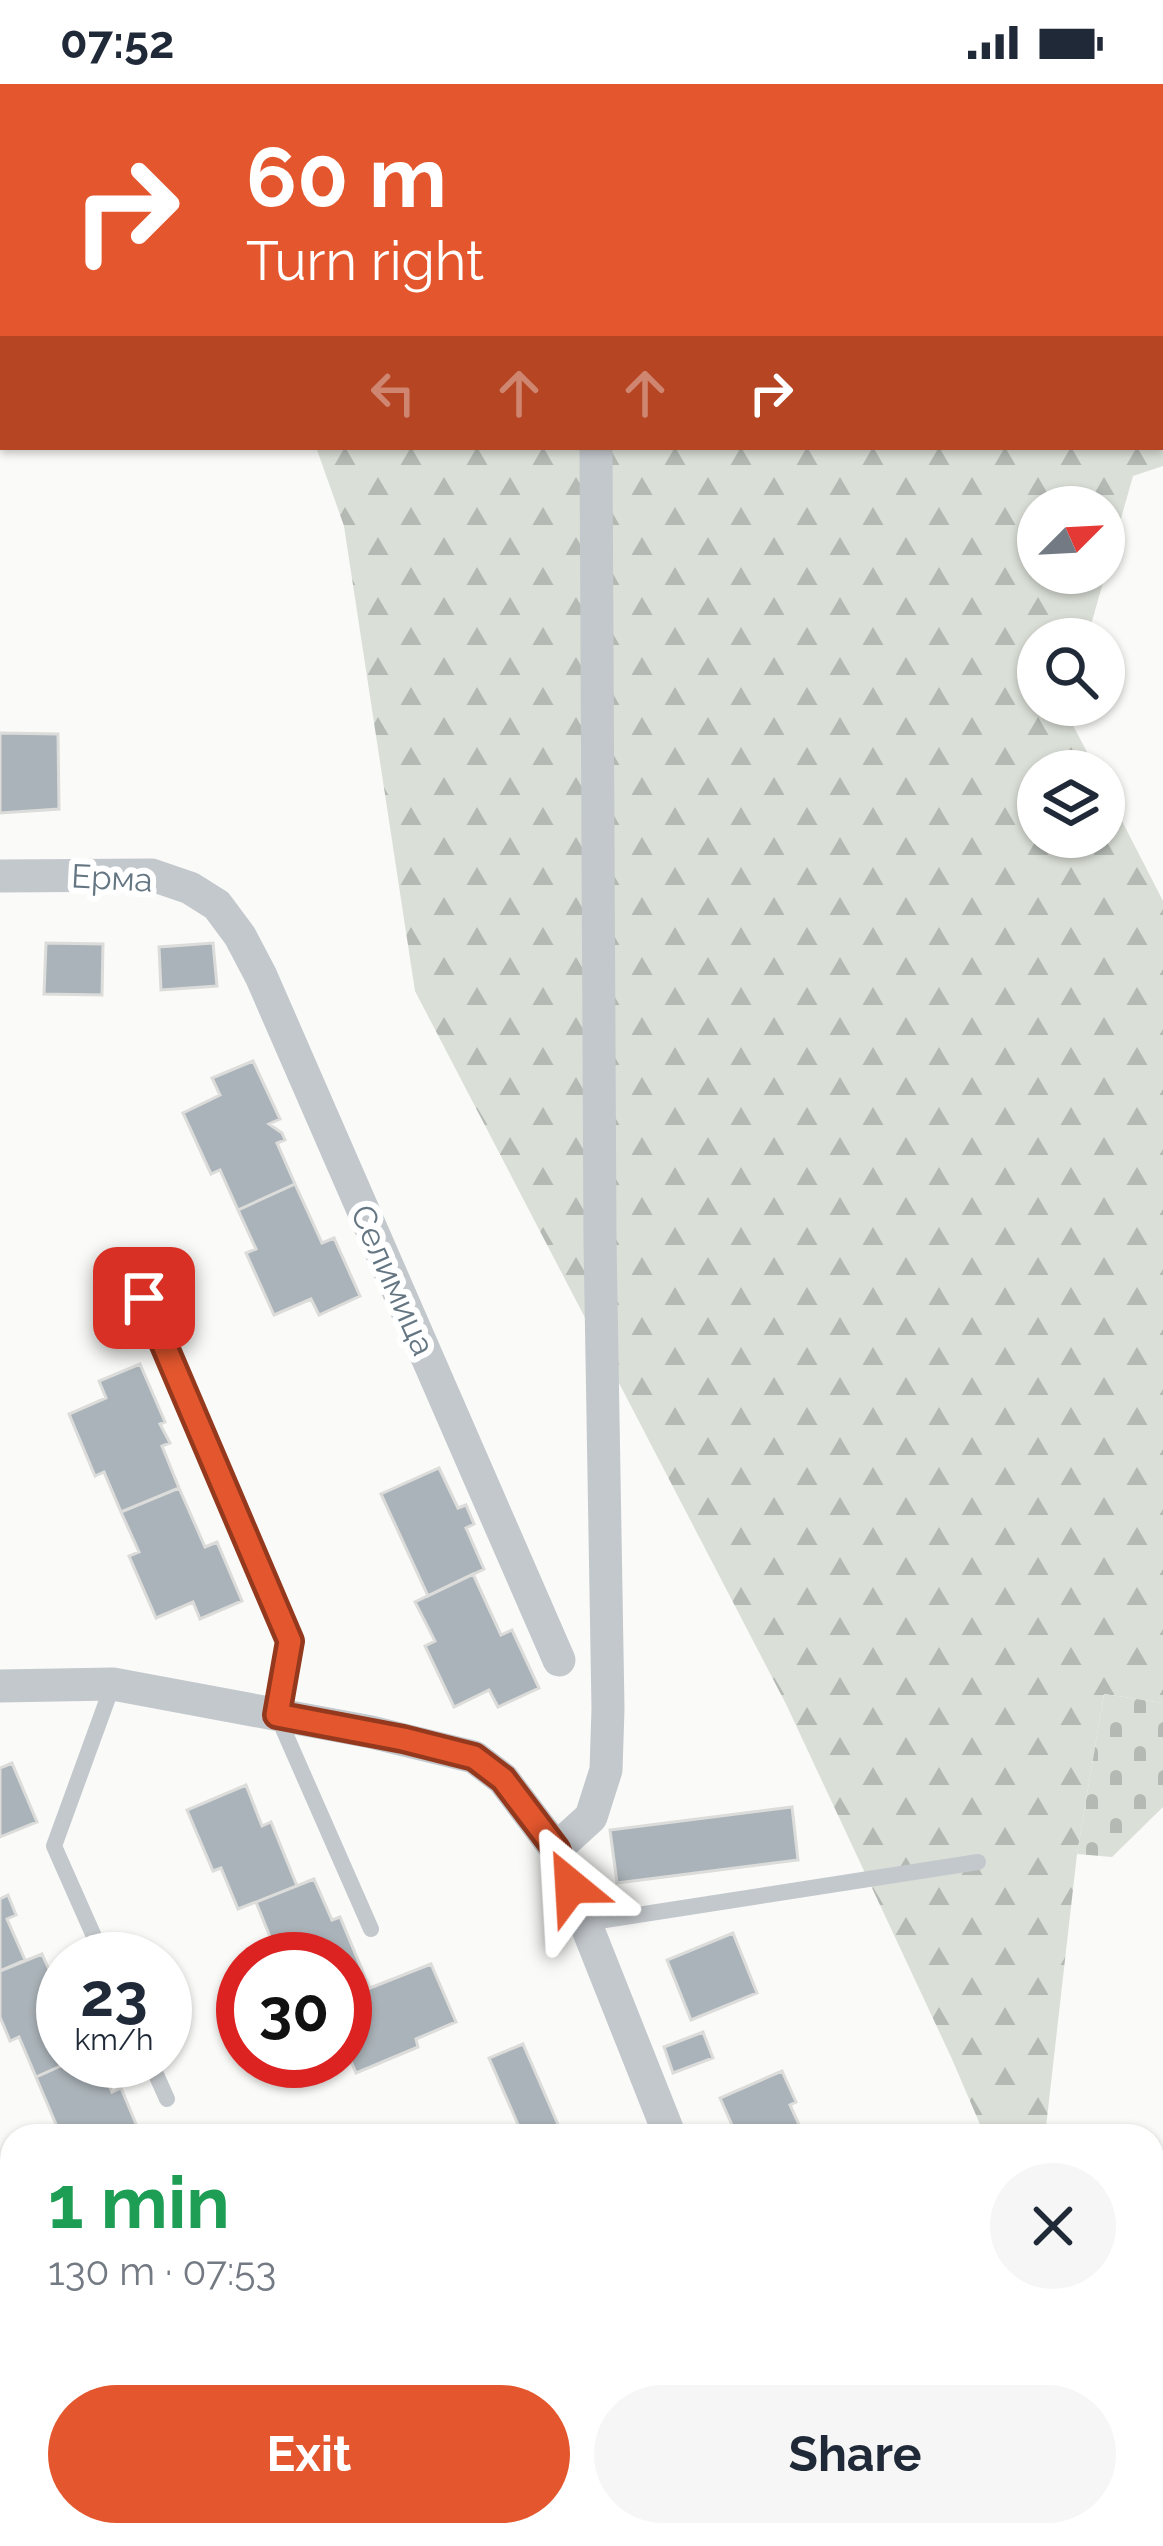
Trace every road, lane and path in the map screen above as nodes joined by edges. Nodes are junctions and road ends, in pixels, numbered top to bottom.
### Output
1 (596, 450) edge
2 (0, 876) edge
3 (217, 905) joint
4 (144, 1298) dead end
5 (559, 1660) dead end
6 (113, 1684) junction
7 (0, 1686) edge
8 (277, 1715) junction
9 (556, 1849) junction
10 (978, 1862) dead end
11 (586, 1923) junction
12 (371, 1929) dead end
13 (92, 1932) edge
14 (161, 2088) edge
15 (166, 2099) dead end
16 (665, 2124) edge

1 - 9 street
2 - 3 street, Ерма
3 - 5 street, Селимица
4 - 8 lane
6 - 7 street
6 - 8 street
6 - 13 lane
8 - 9 street
8 - 12 lane
9 - 11 street
10 - 11 lane
11 - 16 street
14 - 15 lane

